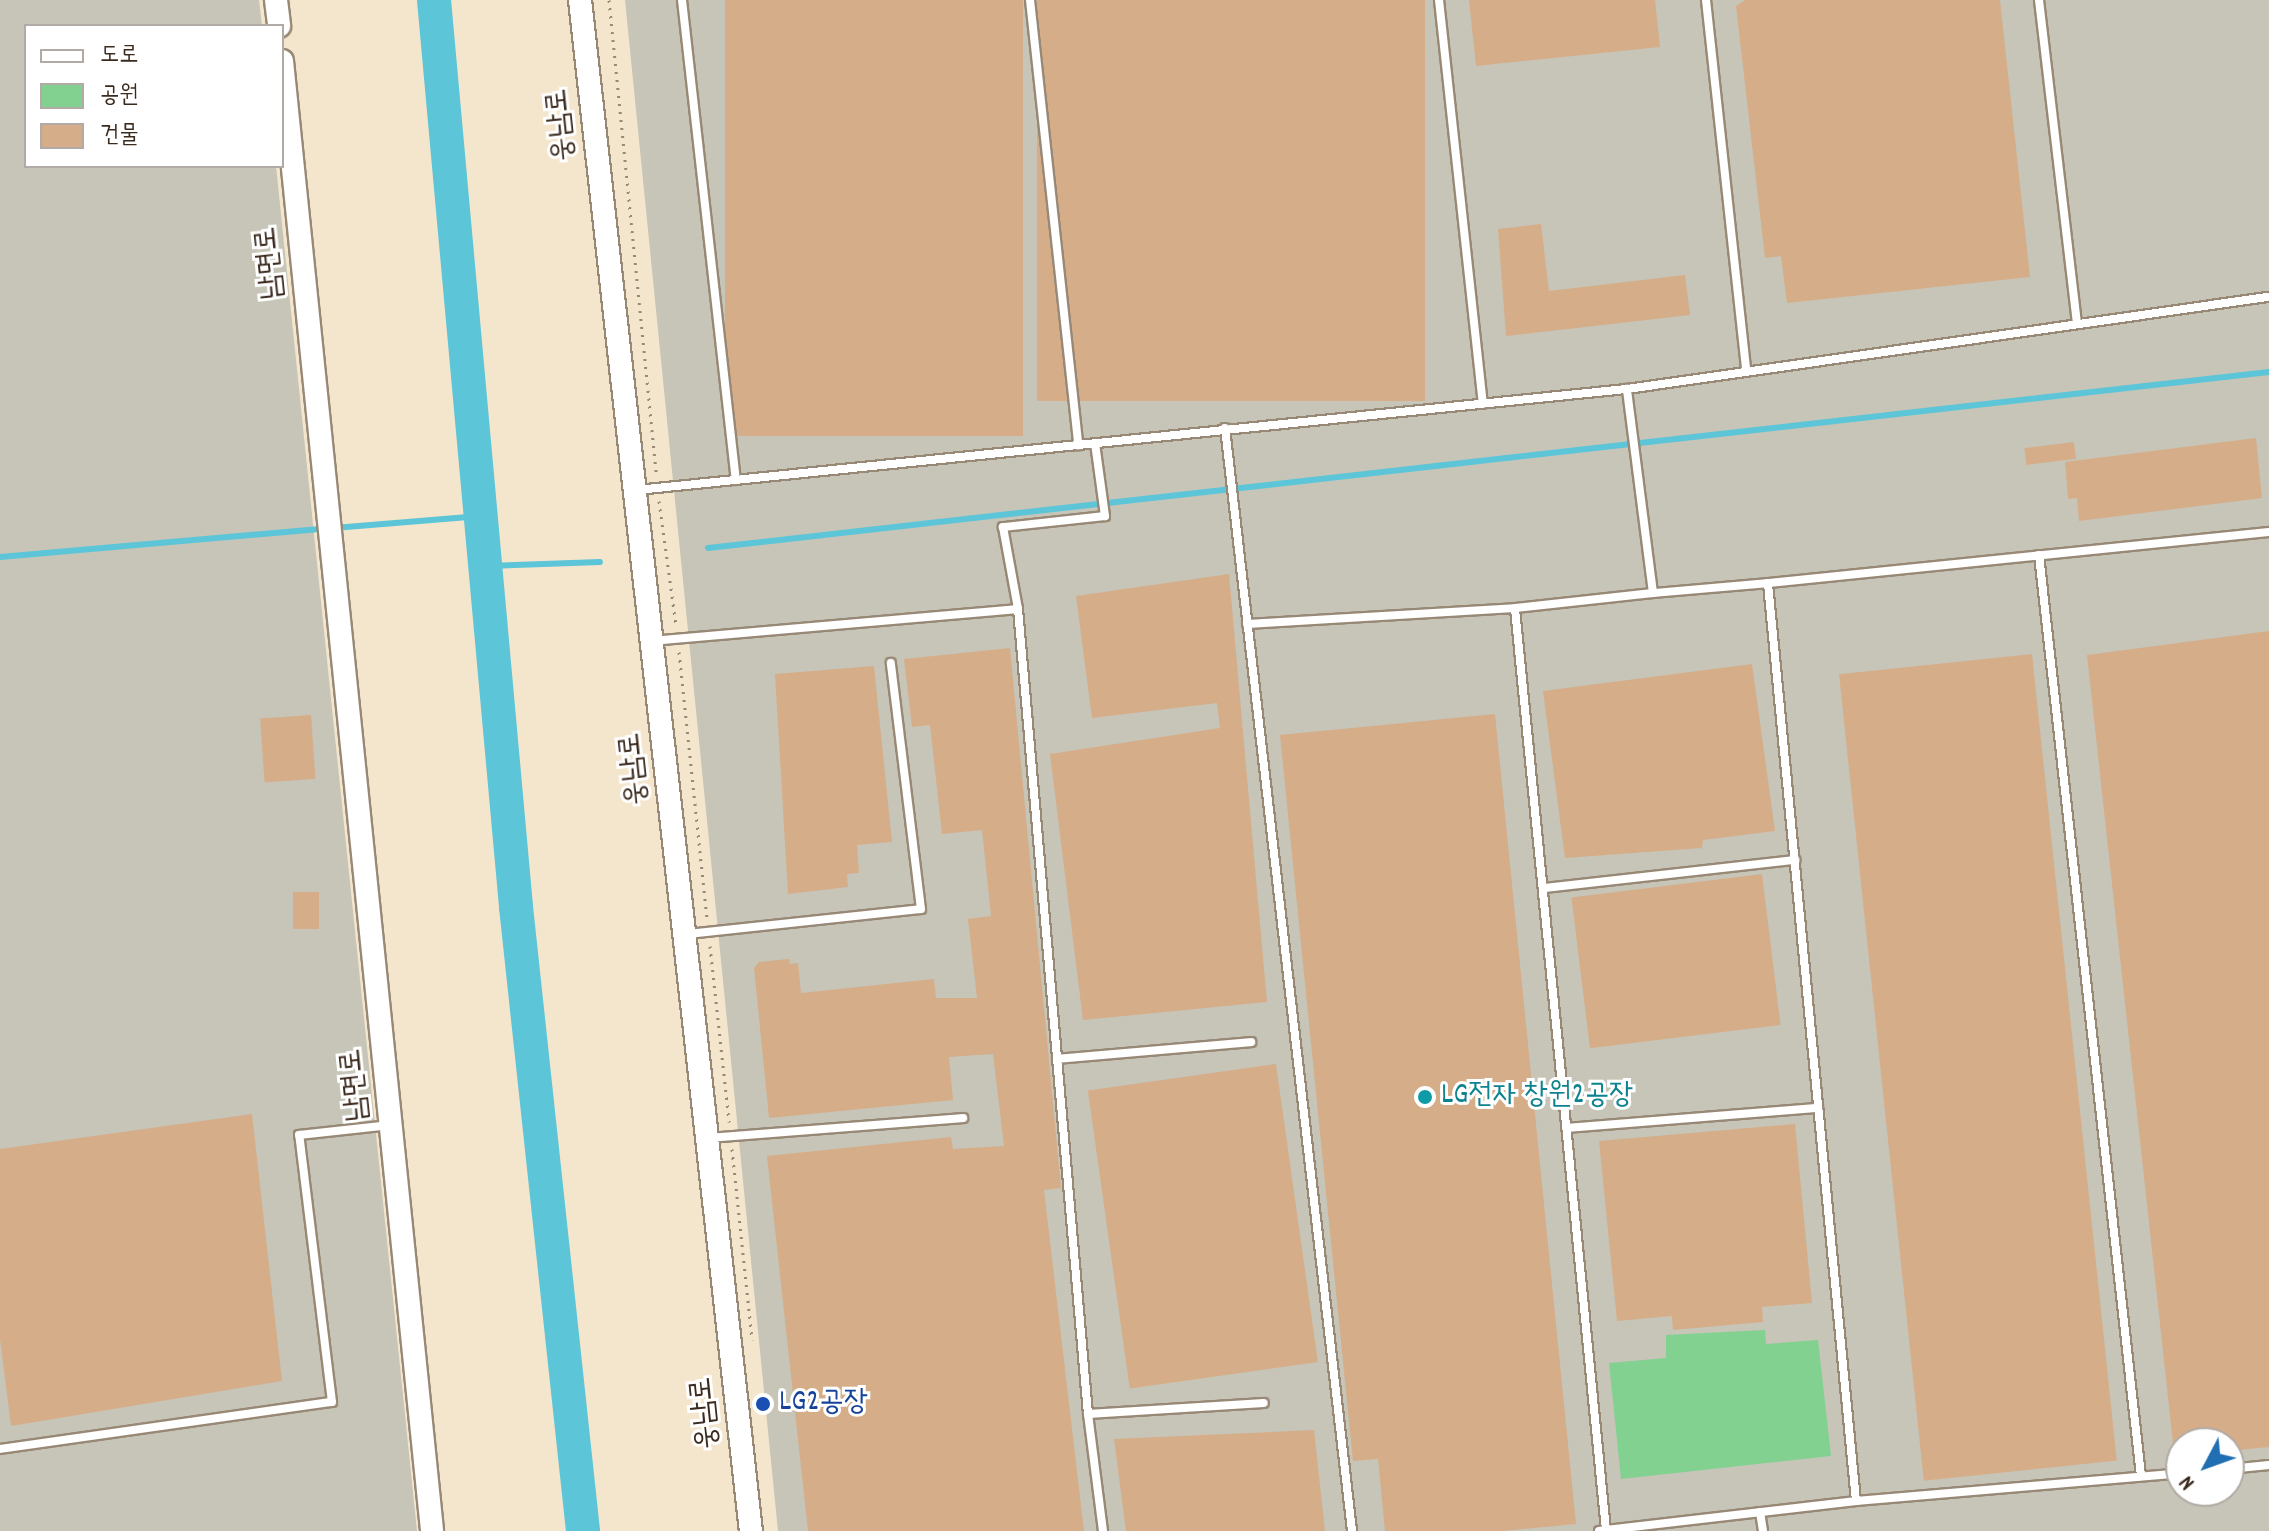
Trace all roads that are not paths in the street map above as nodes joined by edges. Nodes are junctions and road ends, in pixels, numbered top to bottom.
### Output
1 (276, 0) edge
2 (580, 0) edge
3 (682, 0) edge
4 (1030, 0) edge
5 (1439, 0) edge
6 (1706, 0) edge
7 (2039, 0) edge
8 (279, 24) edge
9 (284, 81) edge
10 (2267, 297) edge
11 (2077, 324) junction
12 (1746, 371) junction
13 (1627, 389) junction
14 (1483, 404) junction
15 (1225, 428) junction
16 (1095, 443) junction
17 (1078, 445) junction
18 (736, 480) junction
19 (631, 490) junction
20 (2269, 532) edge
21 (2039, 555) junction
22 (1768, 583) junction
23 (1653, 593) junction
24 (1515, 608) junction
25 (1018, 609) junction
26 (1247, 624) junction
27 (652, 641) junction
28 (891, 663) dead end
29 (1795, 860) junction
30 (1544, 888) junction
31 (684, 934) junction
32 (1251, 1042) dead end
33 (1057, 1059) junction
34 (1818, 1108) junction
35 (963, 1118) dead end
36 (391, 1125) junction
37 (1567, 1128) junction
38 (707, 1139) junction
39 (1264, 1403) dead end
40 (1088, 1414) junction
41 (0, 1449) edge
42 (2269, 1465) edge
43 (2245, 1467) edge
44 (2165, 1474) edge
45 (2141, 1476) junction
46 (1856, 1501) junction
47 (1760, 1512) junction
48 (1606, 1530) edge
49 (432, 1531) edge
50 (751, 1531) edge
51 (1103, 1531) edge
52 (1352, 1531) edge
53 (1599, 1531) edge
54 (1763, 1531) edge

1 - 8 street
2 - 19 street, 웅남로
3 - 18 lane
4 - 17 lane
5 - 14 lane
6 - 12 lane
7 - 11 lane
9 - 36 street, 남면로
10 - 11 lane
11 - 12 lane
12 - 13 lane
13 - 14 lane
13 - 23 lane
14 - 15 lane
15 - 16 lane
15 - 26 lane
16 - 17 lane
16 - 25 lane
17 - 18 lane
18 - 19 lane
19 - 27 street, 웅남로
20 - 21 lane
21 - 22 lane
21 - 45 lane
22 - 23 lane
22 - 29 lane
23 - 24 lane
24 - 26 lane
24 - 30 lane
25 - 27 lane
25 - 33 lane
26 - 52 lane
27 - 31 street, 웅남로
28 - 31 lane
29 - 30 lane
29 - 34 lane
30 - 37 lane
31 - 38 street, 웅남로
32 - 33 lane
33 - 40 lane
34 - 37 lane
34 - 46 lane
35 - 38 lane
36 - 41 lane
36 - 49 street, 남면로
37 - 48 lane
38 - 50 street, 웅남로
39 - 40 lane
40 - 51 lane
42 - 43 lane
44 - 45 lane
45 - 46 lane
46 - 47 lane
47 - 48 lane
47 - 54 lane
48 - 53 lane

